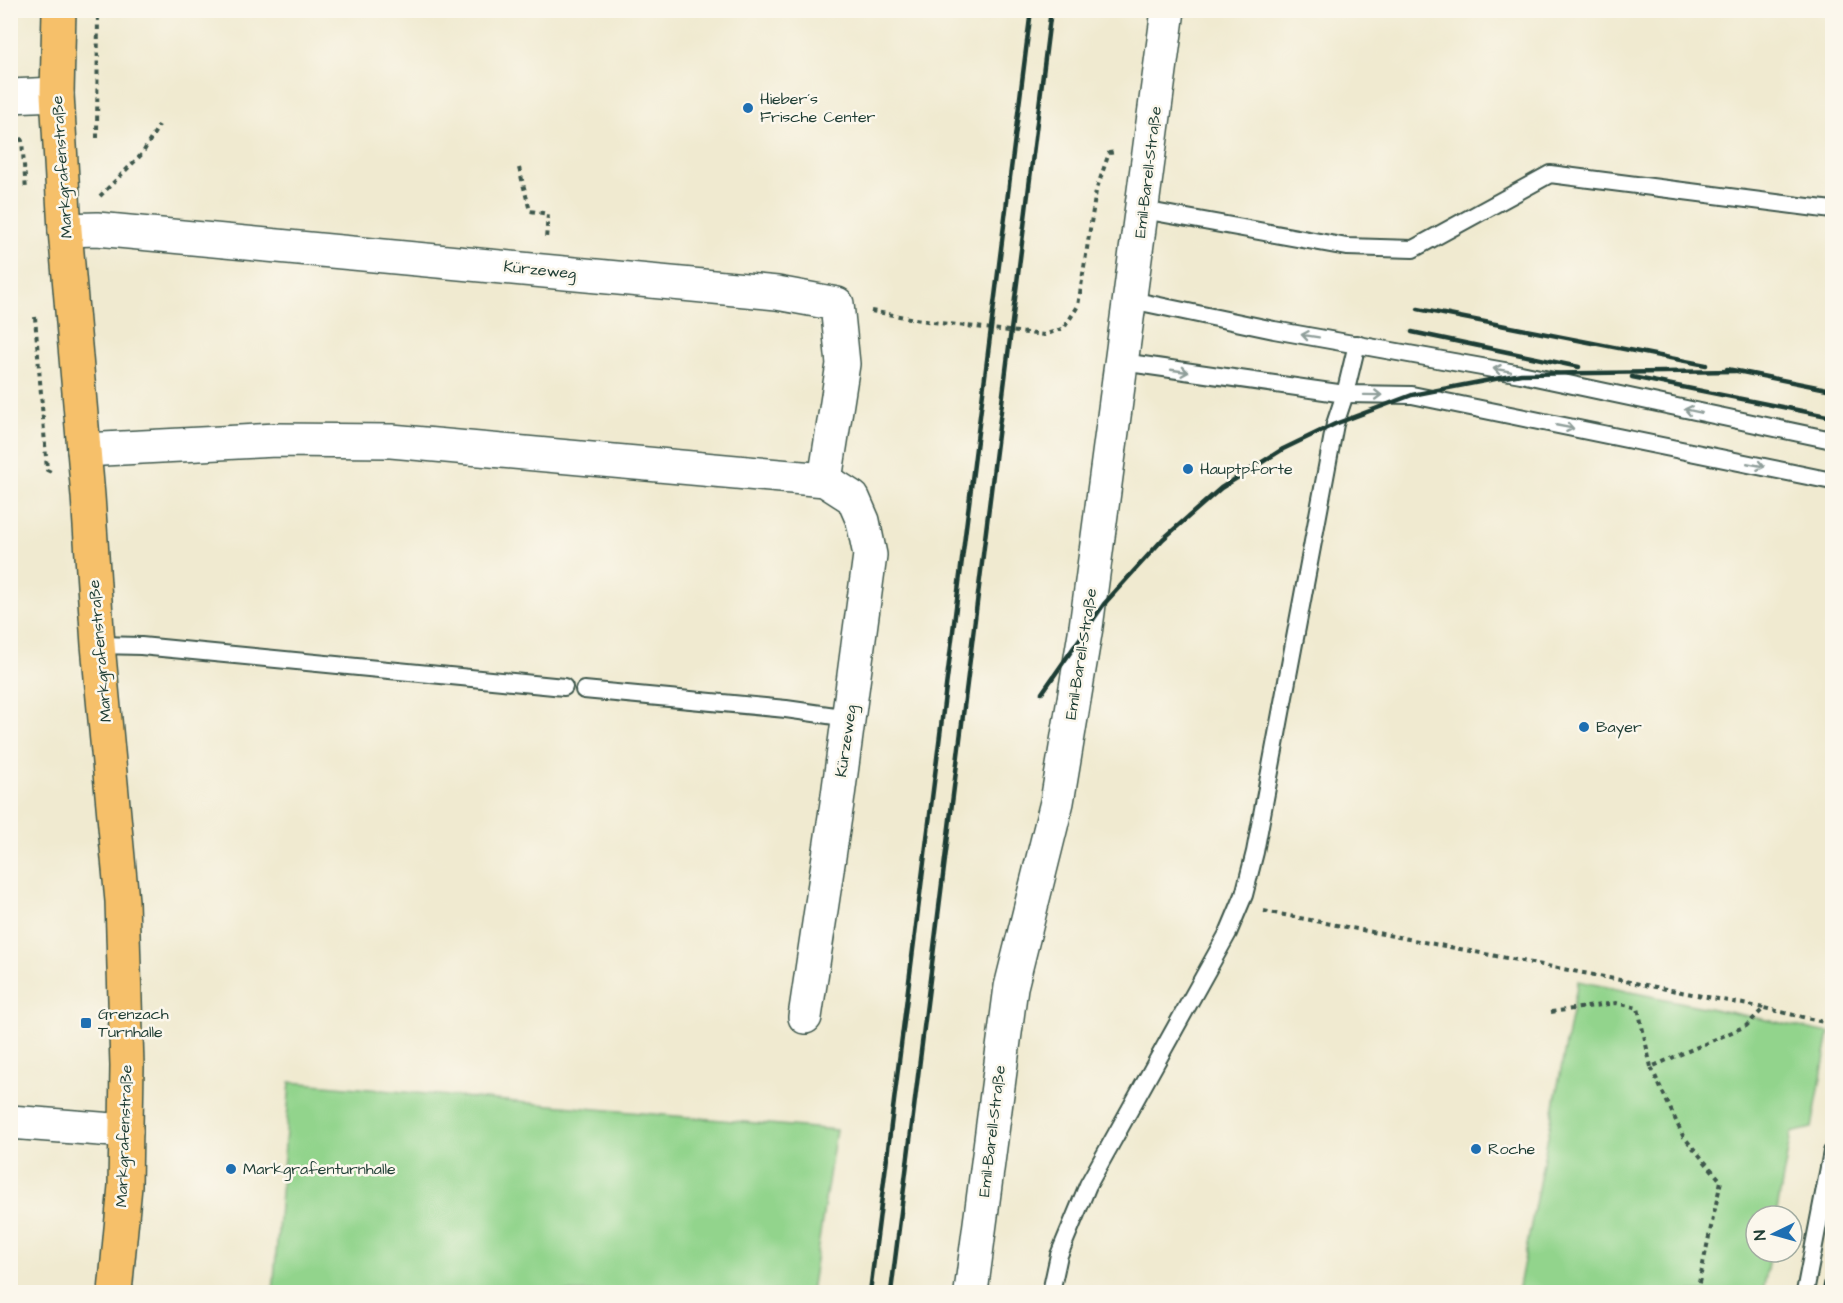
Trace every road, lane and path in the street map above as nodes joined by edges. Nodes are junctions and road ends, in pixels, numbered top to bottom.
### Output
1 (58, 10) edge
2 (98, 10) edge
3 (1168, 10) edge
4 (57, 94) junction
5 (10, 96) edge
6 (159, 125) dead end
7 (97, 143) dead end
8 (1151, 146) junction
9 (519, 168) dead end
10 (97, 188) dead end
11 (1143, 210) junction
12 (1833, 210) edge
13 (65, 230) junction
14 (543, 270) junction
15 (1131, 300) junction
16 (837, 304) junction
17 (1357, 344) junction
18 (1122, 362) junction
19 (1345, 394) junction
20 (1833, 440) edge
21 (84, 450) junction
22 (825, 480) junction
23 (1833, 481) edge
24 (98, 645) junction
25 (564, 687) dead end
26 (584, 690) dead end
27 (849, 718) junction
28 (1240, 906) junction
29 (1764, 1008) junction
30 (1551, 1012) dead end
31 (806, 1017) dead end
32 (1833, 1023) edge
33 (1651, 1067) junction
34 (10, 1122) edge
35 (126, 1131) junction
36 (1833, 1152) edge
37 (115, 1293) edge
38 (971, 1293) edge
39 (1051, 1293) edge
40 (1697, 1293) edge
41 (1805, 1293) edge

1 - 4 main road, Markgrafenstraße
2 - 7 path
3 - 8 street, Emil-Barell-Straße
4 - 5 street
4 - 13 main road, Markgrafenstraße
6 - 10 path
8 - 11 street, Emil-Barell-Straße
8 - 16 path
9 - 14 path
11 - 12 lane
11 - 15 street, Emil-Barell-Straße
13 - 14 street, Kürzeweg
13 - 21 main road, Markgrafenstraße
14 - 16 street, Kürzeweg
17 -> 15 lane
15 - 18 street, Emil-Barell-Straße
16 - 22 street
17 - 19 lane
20 -> 17 lane
18 -> 19 lane
18 - 38 street, Emil-Barell-Straße
19 -> 23 lane
19 - 28 lane
21 - 22 street, Kürzeweg
21 - 24 main road, Markgrafenstraße
22 - 27 street, Kürzeweg
24 - 25 lane
24 - 35 main road, Markgrafenstraße
26 - 27 lane
27 - 31 street, Kürzeweg
28 - 29 path
28 - 39 lane
29 - 32 path
29 - 33 path
30 - 33 path
33 - 40 path
34 - 35 street
35 - 37 main road, Markgrafenstraße
36 - 41 lane

